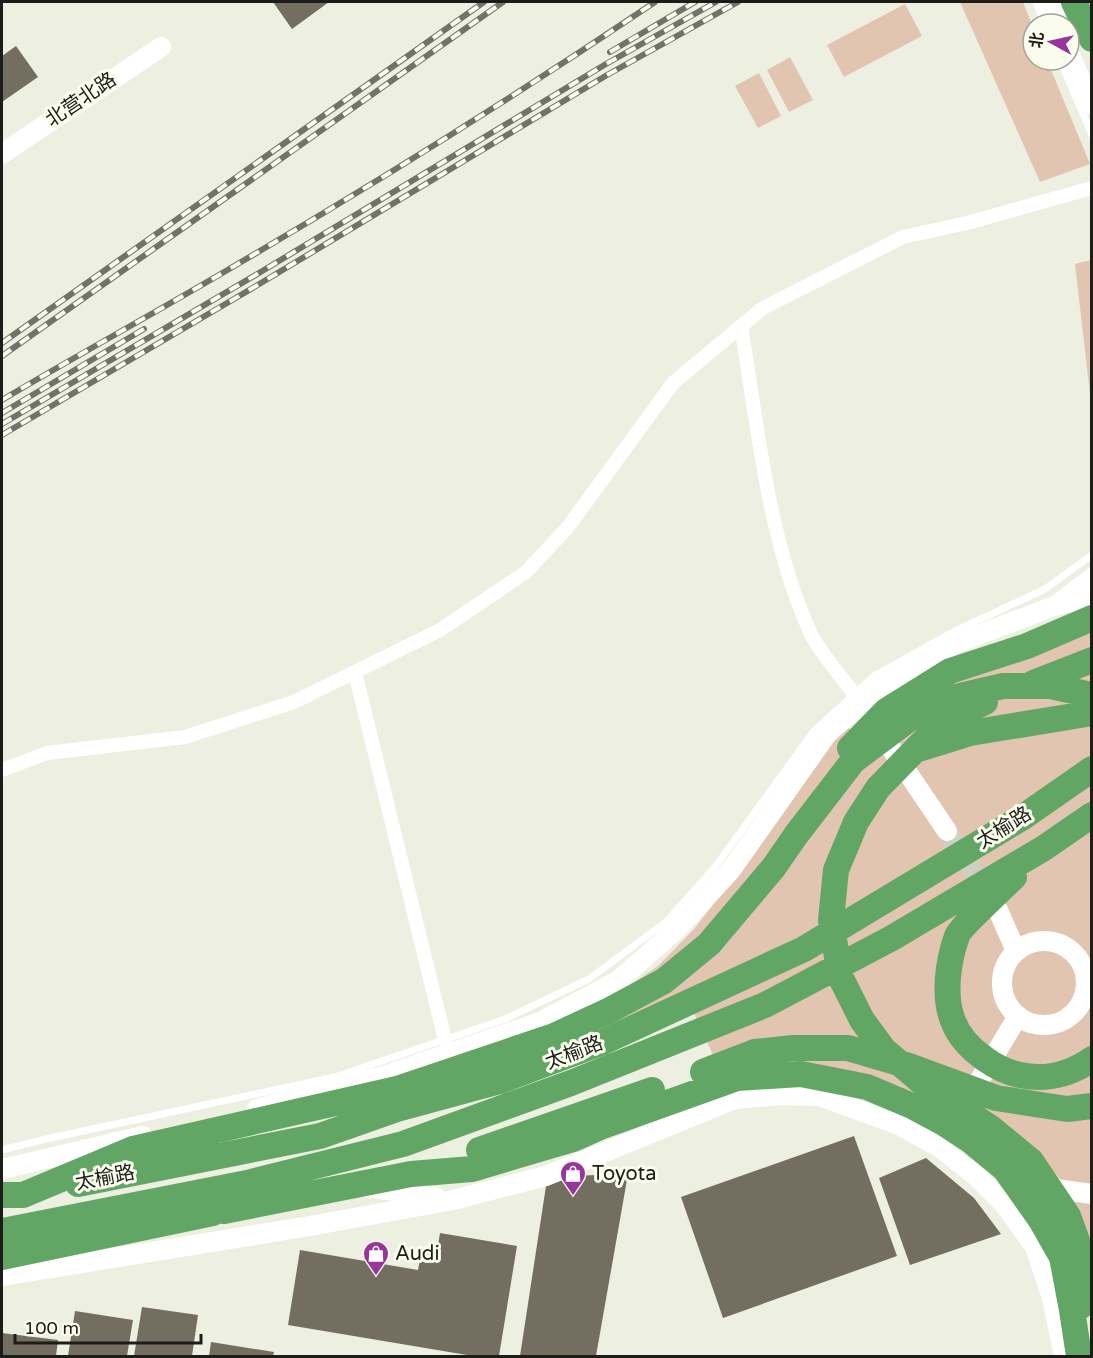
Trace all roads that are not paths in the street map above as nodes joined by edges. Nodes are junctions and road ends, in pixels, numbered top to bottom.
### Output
1 (1062, 2) edge
2 (1074, 2) edge
3 (1092, 39) edge
4 (161, 47) dead end
5 (1092, 54) edge
6 (1065, 72) edge
7 (1077, 72) edge
8 (1092, 105) edge
9 (1092, 135) edge
10 (2, 154) edge
11 (1092, 188) edge
12 (741, 326) junction
13 (1092, 555) edge
14 (1092, 578) edge
15 (1092, 599) edge
16 (1057, 605) junction
17 (1092, 618) edge
18 (1092, 660) edge
19 (355, 672) junction
20 (1092, 695) edge
21 (858, 699) junction
22 (1092, 713) edge
23 (915, 750) junction
24 (1092, 769) edge
25 (2, 770) edge
26 (811, 815) junction
27 (1092, 815) edge
28 (947, 831) tunnel mouth
29 (1044, 848) junction
30 (998, 910) tunnel mouth
31 (1016, 951) junction
32 (1088, 1000) edge
33 (1018, 1016) junction
34 (445, 1040) junction
35 (1092, 1059) edge
36 (1092, 1106) edge
37 (598, 1118) junction
38 (939, 1147) junction
39 (2, 1150) edge
40 (2, 1169) edge
41 (356, 1185) junction
42 (1092, 1194) edge
43 (9, 1197) edge
44 (161, 1199) junction
45 (453, 1200) junction
46 (224, 1211) junction
47 (2, 1231) edge
48 (2, 1257) edge
49 (2, 1276) edge
50 (1074, 1355) edge

1 - 5 main road
2 - 3 highway
4 - 10 main road, 北营北路
6 - 9 lane
7 - 8 main road
11 - 12 street
12 - 19 street
12 - 21 street
13 - 21 lane
14 - 16 main road
15 - 16 main road
16 - 21 main road
17 - 26 highway
18 - 23 highway
19 - 25 street
19 - 34 street
20 - 26 highway
21 - 28 main road
21 - 34 lane
21 - 40 main road
22 - 23 highway
23 - 50 highway
24 - 43 highway, 太榆路
26 - 43 highway
27 - 29 highway, 太榆路
29 - 35 highway
29 - 44 highway, 太榆路
30 - 31 main road
31 - 32 main road
31 - 33 main road
32 - 33 main road
33 - 38 main road
34 - 39 lane
36 - 37 highway
37 - 41 highway
37 - 50 highway
38 - 42 main road
38 - 45 main road
38 - 50 main road
41 - 45 main road
41 - 46 highway
44 - 46 highway
44 - 47 highway, 太榆路
45 - 49 main road
46 - 48 highway

